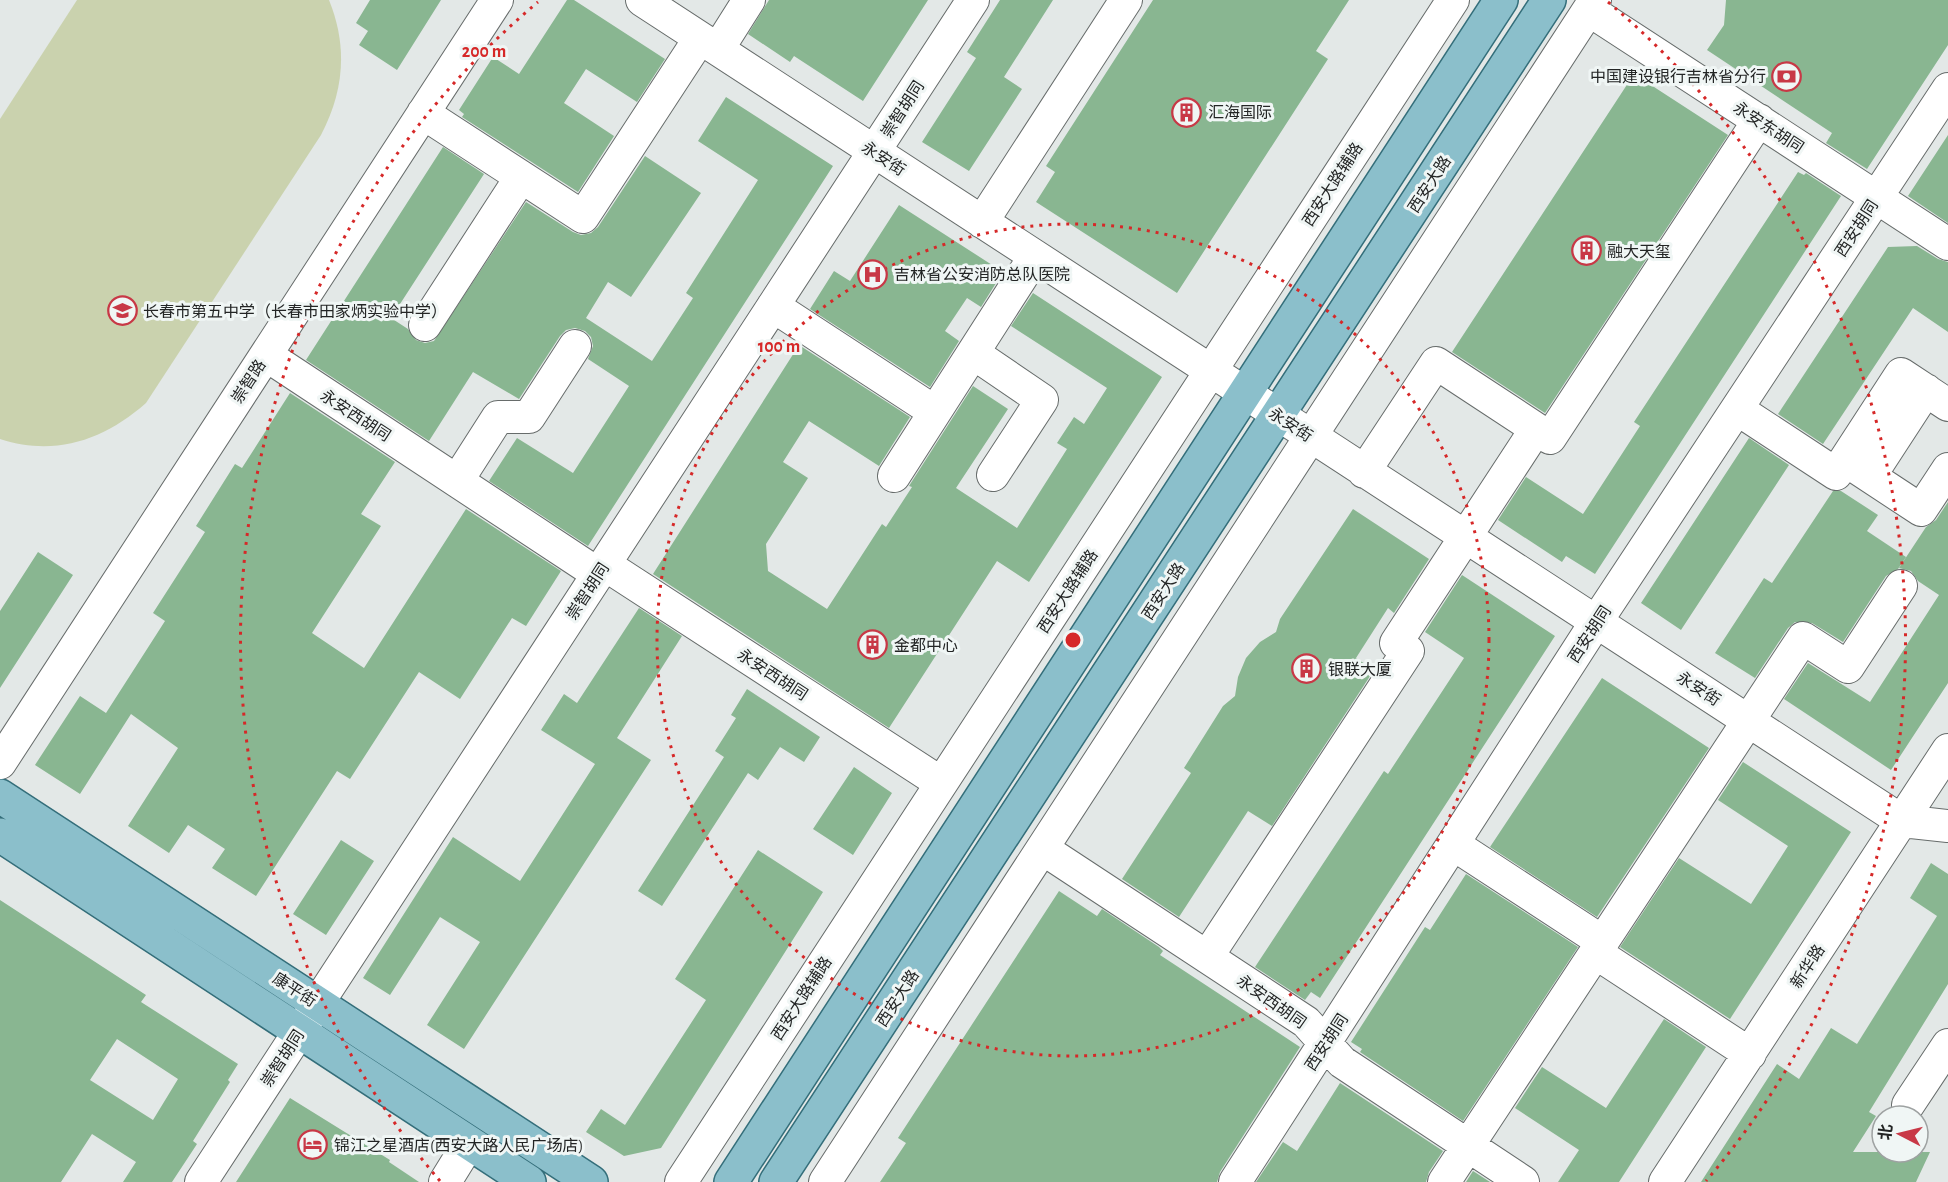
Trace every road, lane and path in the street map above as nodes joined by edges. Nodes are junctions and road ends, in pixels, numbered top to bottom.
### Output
1 (497, 0) edge
2 (642, 0) edge
3 (749, 0) edge
4 (972, 0) edge
5 (1126, 0) edge
6 (1453, 0) edge
7 (1501, 0) edge
8 (1549, 0) edge
9 (1592, 5) edge
10 (709, 44) junction
11 (1948, 89) edge
12 (423, 113) junction
13 (1759, 120) junction
14 (874, 151) junction
15 (522, 177) junction
16 (1876, 197) junction
17 (982, 222) junction
18 (1948, 244) edge
19 (1035, 256) junction
20 (773, 306) junction
21 (425, 325) dead end
22 (575, 346) dead end
23 (972, 353) junction
24 (266, 355) junction
25 (1210, 371) junction
26 (1245, 393) junction
27 (1937, 398) edge
28 (1737, 409) junction
29 (934, 412) junction
30 (1278, 415) junction
31 (1536, 429) junction
32 (1311, 437) junction
33 (1857, 468) junction
34 (1948, 469) edge
35 (1364, 472) junction
36 (993, 475) dead end
37 (894, 476) dead end
38 (457, 481) junction
39 (1466, 537) junction
40 (601, 569) junction
41 (1901, 586) dead end
42 (1596, 622) junction
43 (1749, 721) junction
44 (1948, 750) edge
45 (0, 763) edge
46 (941, 783) junction
47 (0, 796) edge
48 (1902, 821) junction
49 (1948, 826) edge
50 (0, 835) edge
51 (1453, 844) junction
52 (1043, 849) junction
53 (1599, 947) junction
54 (1207, 957) junction
55 (317, 1003) junction
56 (299, 1031) junction
57 (1325, 1043) junction
58 (1948, 1045) edge
59 (1750, 1054) junction
60 (1909, 1104) edge
61 (470, 1143) junction
62 (1468, 1146) junction
63 (201, 1182) edge
64 (445, 1182) edge
65 (529, 1182) edge
66 (591, 1182) edge
67 (681, 1182) edge
68 (731, 1182) edge
69 (776, 1182) edge
70 (825, 1182) edge
71 (1235, 1182) edge
72 (1444, 1182) edge
73 (1523, 1182) edge
74 (1665, 1182) edge

1 - 12 street, 崇智路
2 - 10 street, 永安街
3 - 10 street
4 - 14 street, 崇智胡同
5 - 17 street
6 - 25 street, 西安大路辅路
7 - 26 main road
8 - 30 main road, 西安大路
9 - 13 street, 永安东胡同
9 - 32 street
10 - 14 street, 永安街
10 - 15 street
11 - 16 street, 西安胡同
12 - 15 street
12 - 24 street, 崇智路
13 - 16 street, 永安东胡同
13 - 31 street
14 - 17 street, 永安街
14 - 20 street, 崇智胡同
15 - 21 street
16 - 18 street, 永安东胡同
16 - 28 street, 西安胡同
17 - 19 street, 永安街
19 - 23 street
19 - 25 street, 永安街
20 - 29 street
20 - 40 street, 崇智胡同
22 - 38 street
23 - 29 street
23 - 36 street
24 - 38 street, 永安西胡同
24 - 45 street, 崇智路
25 - 26 street, 永安街
25 - 46 street, 西安大路辅路
26 - 30 street, 永安街
26 - 68 main road
27 - 33 street
28 - 33 street
28 - 42 street, 西安胡同
29 - 37 street
30 - 32 street, 永安街
30 - 69 main road, 西安大路
31 - 35 street
31 - 39 street
32 - 35 street, 永安街
32 - 52 street
33 - 34 street
35 - 39 street, 永安街
38 - 40 street, 永安西胡同
39 - 42 street, 永安街
39 - 54 street
40 - 46 street, 永安西胡同
40 - 55 street, 崇智胡同
41 - 43 street
42 - 43 street, 永安街
42 - 51 street, 西安胡同
43 - 48 street, 永安街
43 - 53 street
44 - 48 street, 新华路
46 - 67 street, 西安大路辅路
47 - 55 main road, 康平街
48 - 49 street, 永安街
48 - 59 street, 新华路
50 - 56 main road, 康平街
51 - 53 street
51 - 57 street, 西安胡同
52 - 54 street, 永安西胡同
52 - 70 street
53 - 59 street
53 - 62 street
54 - 57 street, 永安西胡同
55 - 56 street, 崇智胡同
55 - 66 main road, 康平街
56 - 61 main road, 康平街
56 - 63 street, 崇智胡同
57 - 62 street, 永安西胡同
57 - 71 street, 西安胡同
58 - 60 street
59 - 74 street, 新华路
61 - 64 street
61 - 65 main road, 康平街
62 - 72 street
62 - 73 street, 永安西胡同

